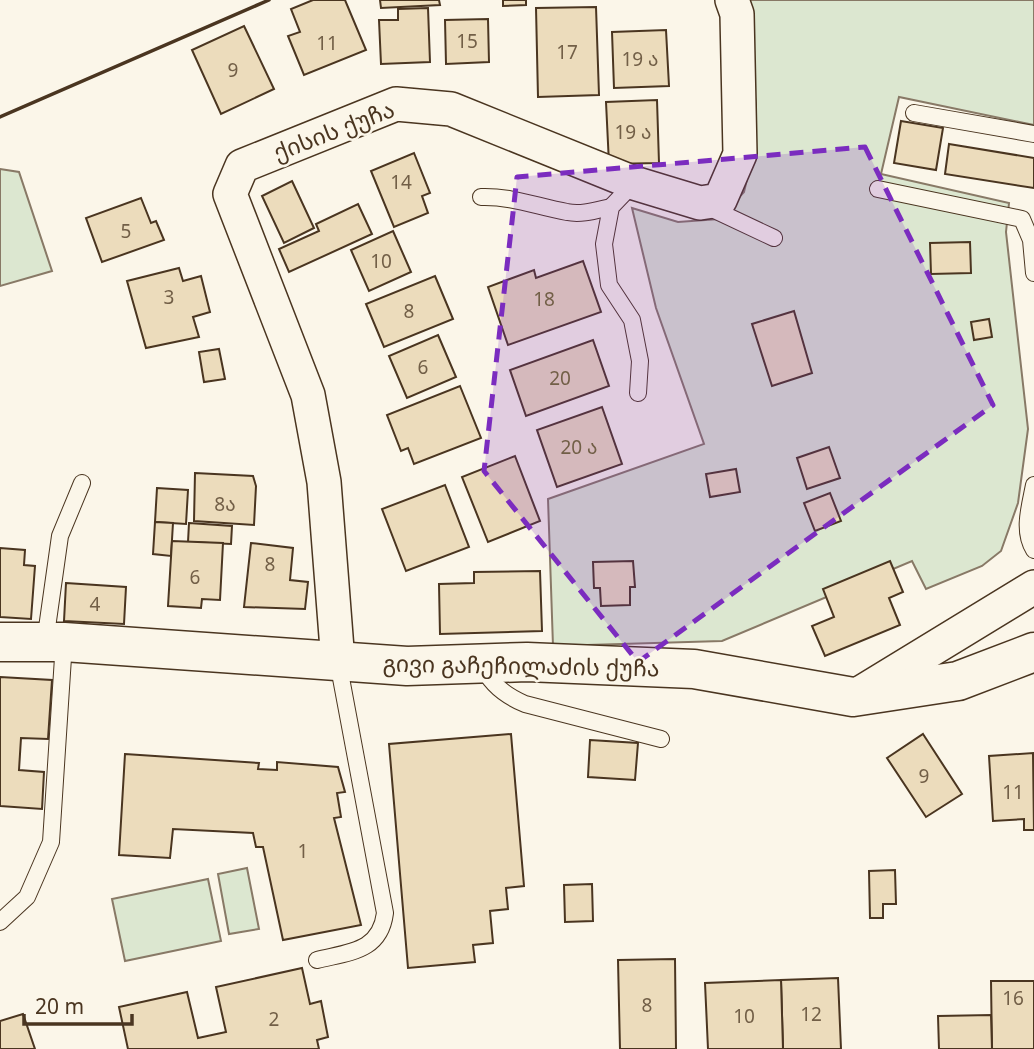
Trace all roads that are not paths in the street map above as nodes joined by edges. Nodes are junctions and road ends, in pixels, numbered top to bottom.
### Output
1 (732, 0) edge
2 (914, 113) dead end
3 (1034, 134) edge
4 (634, 183) junction
5 (878, 189) dead end
6 (481, 197) dead end
7 (700, 204) junction
8 (611, 207) junction
9 (774, 238) dead end
10 (1034, 273) edge
11 (638, 393) dead end
12 (82, 483) dead end
13 (1034, 485) edge
14 (1034, 551) edge
15 (1034, 587) edge
16 (0, 642) edge
17 (55, 642) junction
18 (1034, 653) edge
19 (338, 662) junction
20 (482, 665) junction
21 (853, 697) junction
22 (660, 739) dead end
23 (0, 922) edge
24 (317, 960) dead end

1 - 7 street
2 - 3 lane
4 - 7 street, ქისის ქუჩა
4 - 8 lane
4 - 19 street, ქისის ქუჩა
5 - 10 lane
6 - 8 lane
7 - 9 lane
8 - 11 lane
12 - 17 lane
13 - 14 lane
15 - 21 street
16 - 17 street, გივი გაჩეჩილაძის ქუჩა
17 - 19 street, გივი გაჩეჩილაძის ქუჩა
17 - 23 lane
18 - 21 street, გივი გაჩეჩილაძის ქუჩა
19 - 20 street, გივი გაჩეჩილაძის ქუჩა
19 - 24 lane
20 - 21 street, გივი გაჩეჩილაძის ქუჩა
20 - 22 lane

